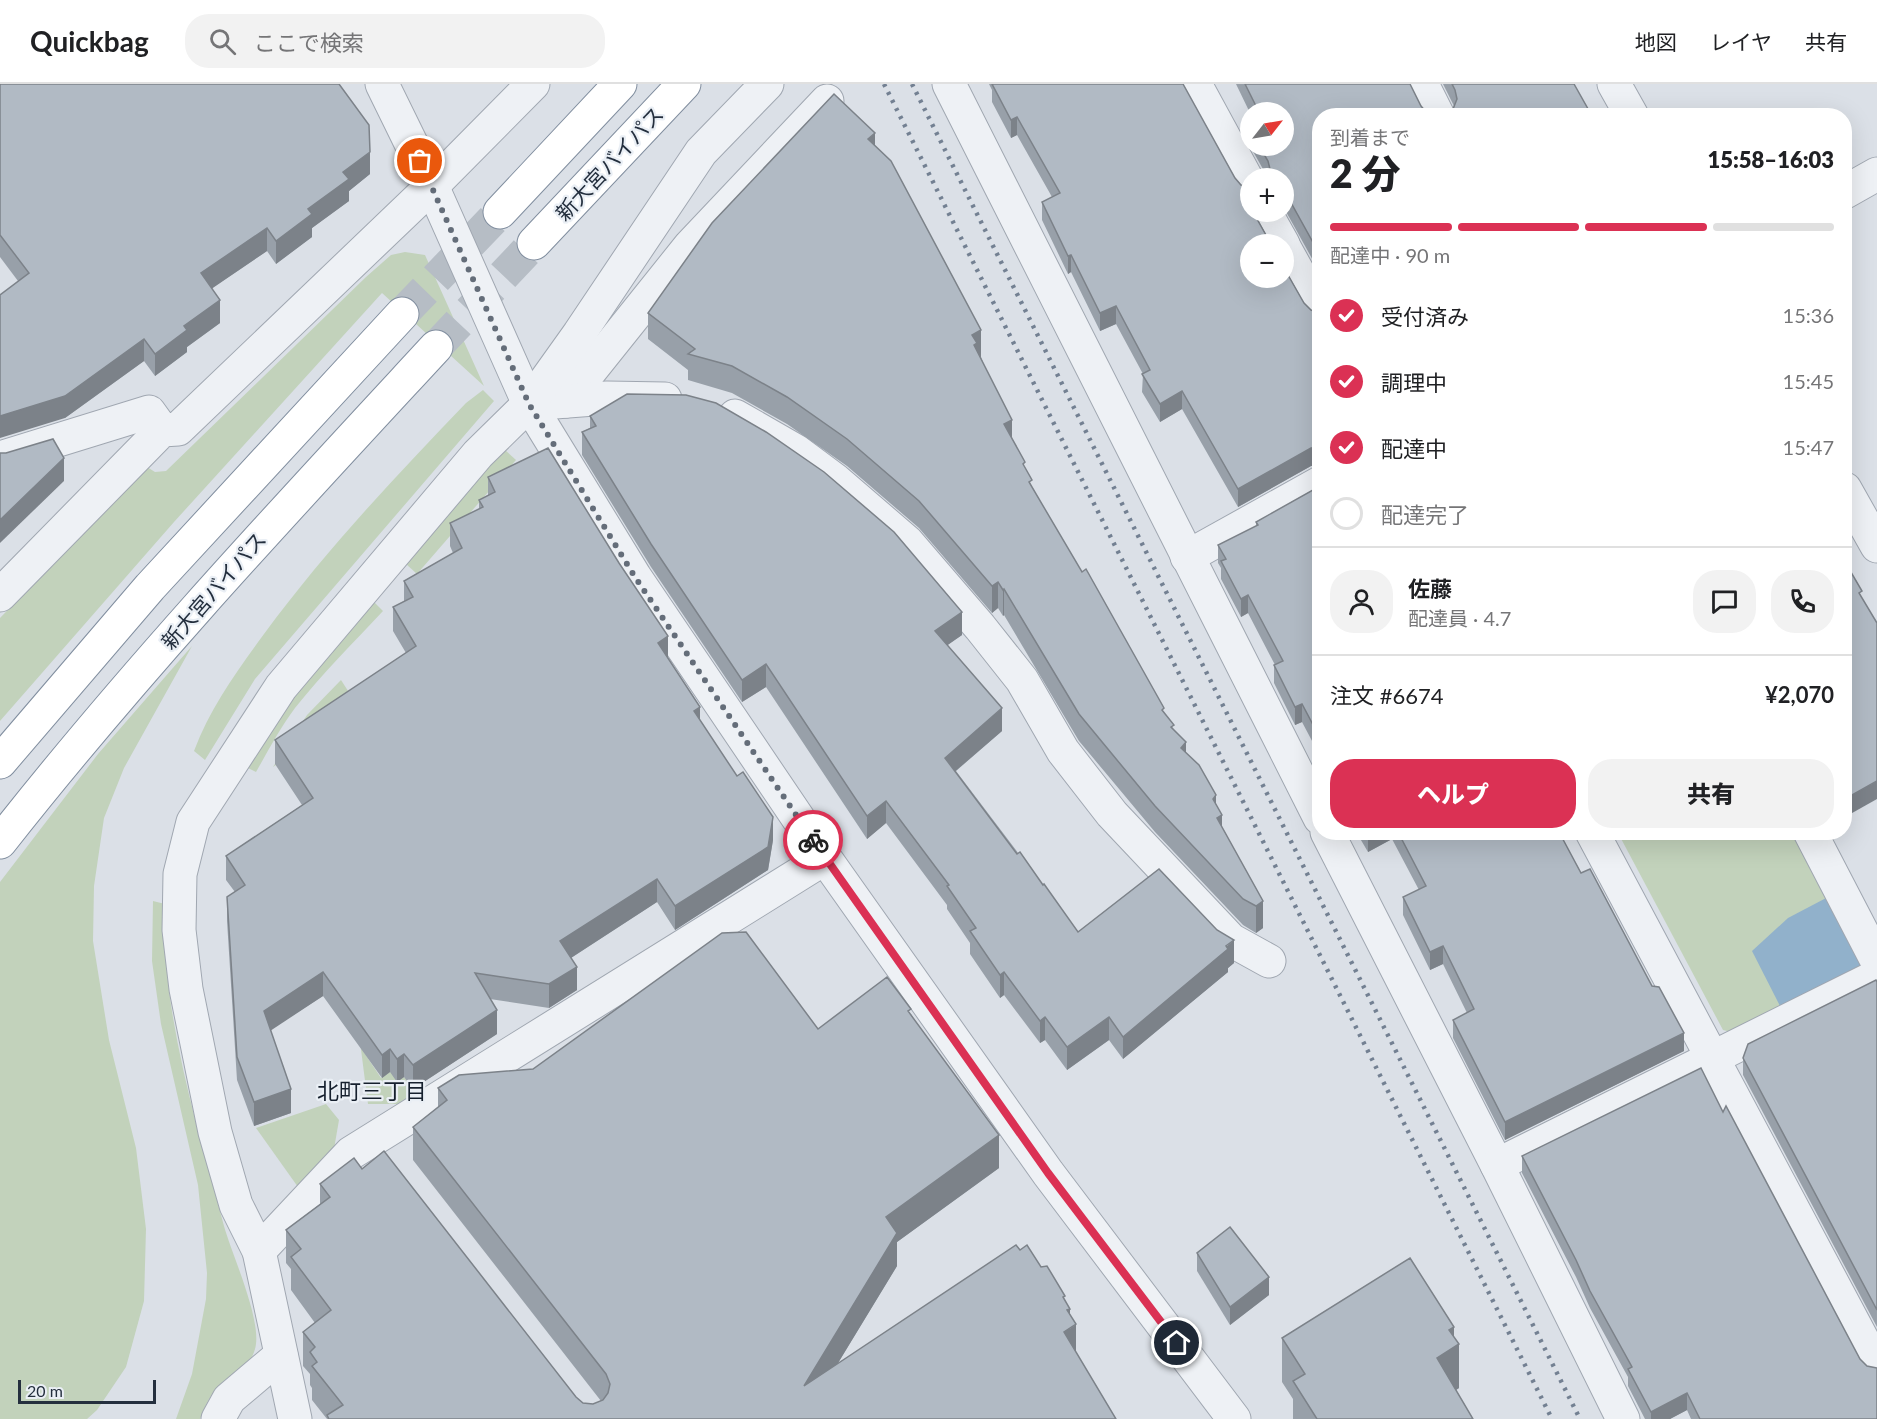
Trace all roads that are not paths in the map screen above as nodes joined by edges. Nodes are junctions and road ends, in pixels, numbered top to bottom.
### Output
1 (382, 84) edge
2 (533, 84) edge
3 (620, 84) edge
4 (684, 84) edge
5 (768, 84) edge
6 (950, 84) edge
7 (1195, 84) edge
8 (1422, 84) edge
9 (1614, 84) edge
10 (827, 101) edge
11 (1434, 108) edge
12 (1628, 108) edge
13 (1241, 168) edge
14 (1877, 174) edge
15 (432, 186) junction
16 (1852, 188) edge
17 (500, 212) tunnel mouth
18 (534, 243) tunnel mouth
19 (1294, 266) edge
20 (1312, 298) edge
21 (402, 314) tunnel mouth
22 (436, 347) tunnel mouth
23 (566, 400) junction
24 (529, 404) junction
25 (162, 430) junction
26 (0, 458) edge
27 (1312, 487) edge
28 (1852, 501) edge
29 (1877, 546) edge
30 (1187, 557) junction
31 (0, 595) edge
32 (0, 762) edge
33 (1312, 802) edge
34 (1331, 840) edge
35 (1596, 840) edge
36 (1814, 840) edge
37 (0, 842) edge
38 (825, 858) junction
39 (1269, 961) dead end
40 (1877, 961) edge
41 (1877, 976) edge
42 (1712, 1058) junction
43 (373, 1139) junction
44 (1497, 1165) junction
45 (395, 1167) edge
46 (259, 1251) junction
47 (281, 1355) junction
48 (1877, 1367) edge
49 (218, 1419) edge
50 (295, 1419) edge
51 (1234, 1419) edge
52 (1623, 1419) edge

1 - 15 street
2 - 15 street
3 - 17 highway
4 - 18 highway, 新大宮バイパス
5 - 24 street
6 - 30 street
7 - 13 street
8 - 11 street
9 - 12 street
10 - 23 street
14 - 16 street
15 - 24 street
15 - 25 street
19 - 20 street
21 - 32 highway
22 - 37 highway, 新大宮バイパス
23 - 24 street
23 - 39 street
24 - 38 street
24 - 46 street
25 - 26 street
25 - 31 street
27 - 30 street
28 - 29 street
30 - 33 street
34 - 44 street
35 - 42 street
36 - 40 street
38 - 43 street
38 - 51 street
41 - 42 street
42 - 44 street
42 - 48 street
43 - 45 street
43 - 46 street
44 - 52 street
46 - 47 street
47 - 49 street
47 - 50 street

